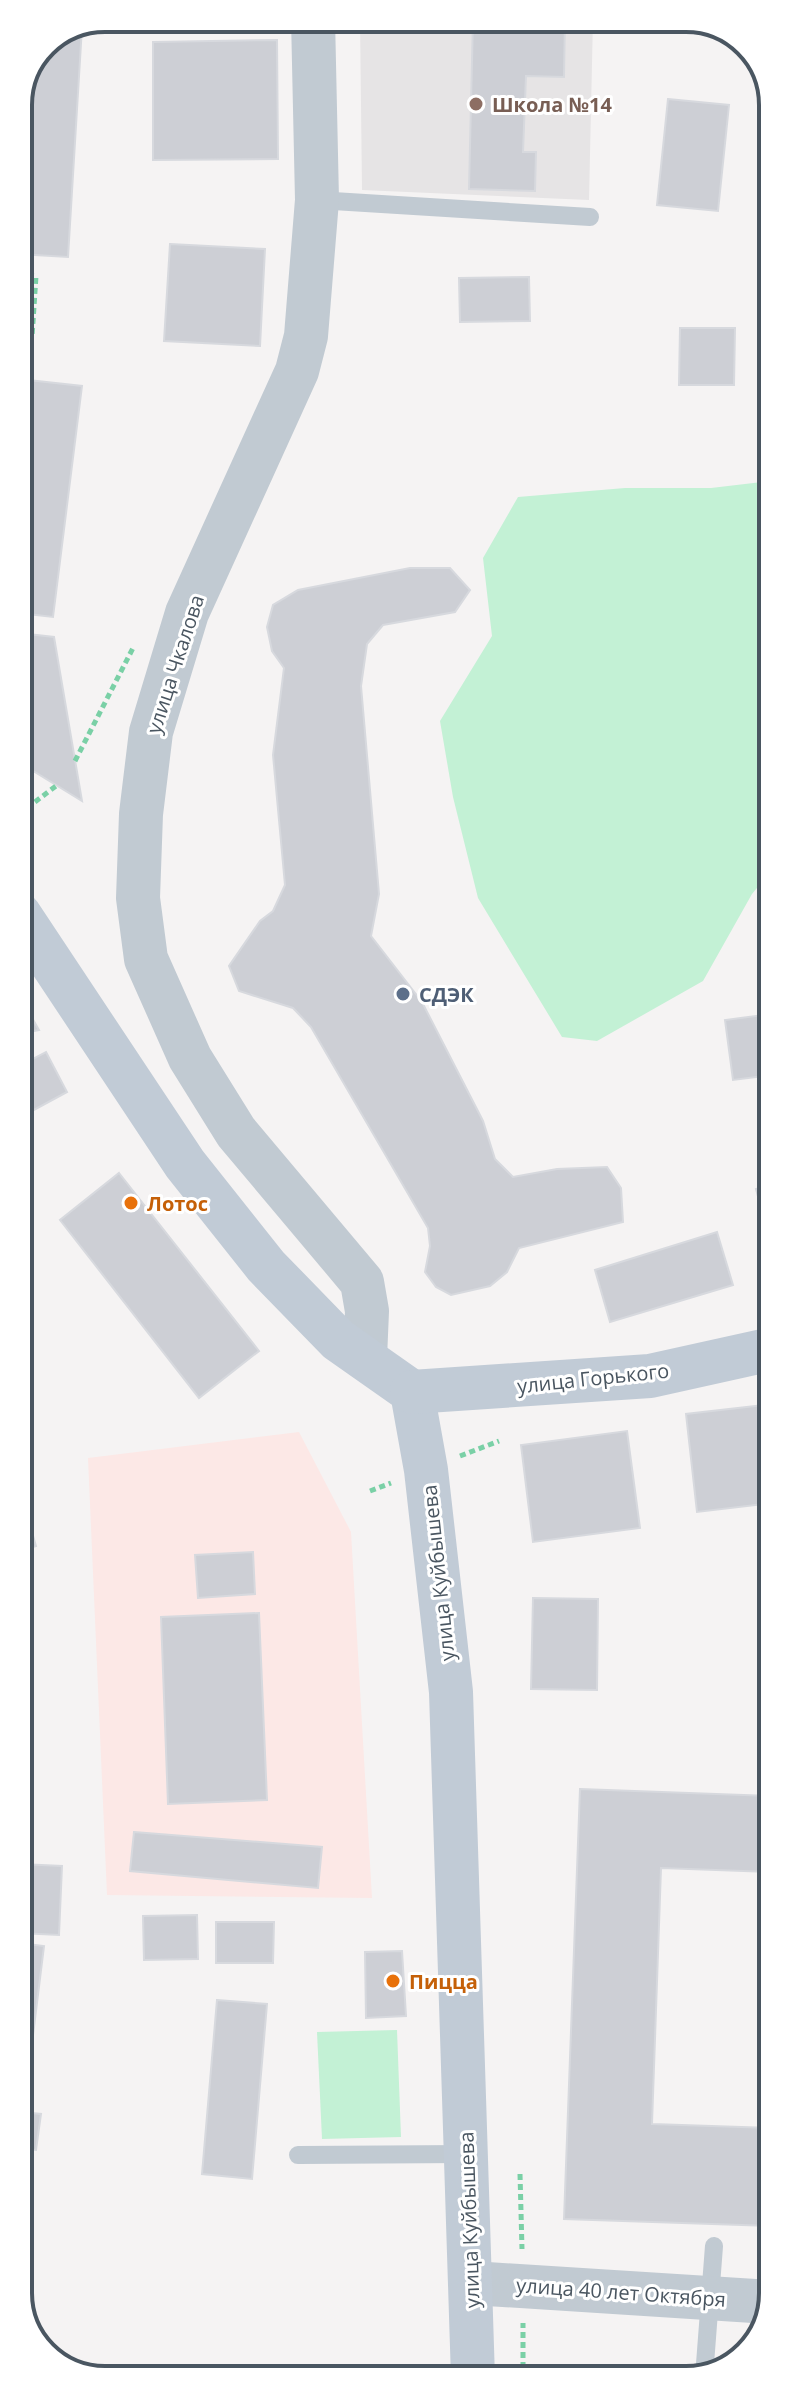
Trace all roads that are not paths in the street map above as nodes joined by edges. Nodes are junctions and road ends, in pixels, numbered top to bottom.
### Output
1 (328, 32) edge
2 (317, 200) junction
3 (590, 217) dead end
4 (32, 934) edge
5 (759, 1352) edge
6 (365, 1358) junction
7 (412, 1392) junction
8 (467, 2154) junction
9 (298, 2155) dead end
10 (714, 2246) dead end
11 (472, 2283) junction
12 (711, 2297) junction
13 (758, 2301) edge
14 (705, 2364) edge
15 (473, 2366) edge

1 - 2 street, улица Чкалова
2 - 3 lane
2 - 6 street, улица Чкалова
4 - 6 main road
5 - 7 main road, улица Горького
6 - 7 main road
7 - 8 main road, улица Куйбышева
8 - 9 lane
8 - 11 main road, улица Куйбышева
10 - 12 lane
11 - 12 street, улица 40 лет Октября
11 - 15 main road, улица Куйбышева
12 - 13 street, улица 40 лет Октября
12 - 14 lane

